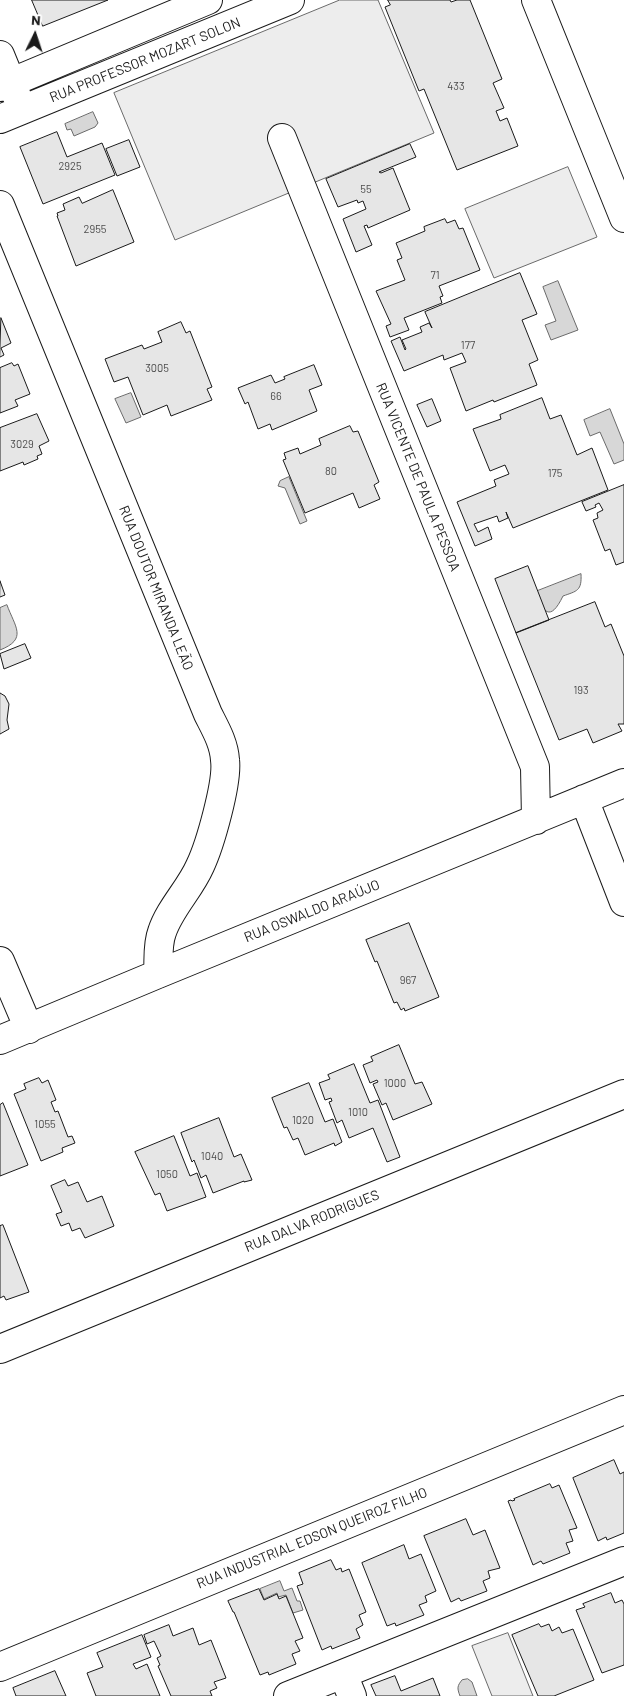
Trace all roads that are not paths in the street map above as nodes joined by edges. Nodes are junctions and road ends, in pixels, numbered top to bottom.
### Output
1 (208, 0) edge
2 (290, 0) edge
3 (536, 0) edge
4 (0, 55) edge
5 (6, 84) edge
6 (12, 114) edge
7 (282, 138) dead end
8 (0, 204) edge
9 (624, 218) edge
10 (624, 783) edge
11 (584, 799) junction
12 (536, 820) junction
13 (624, 902) edge
14 (0, 961) edge
15 (158, 974) junction
16 (29, 1029) junction
17 (0, 1040) edge
18 (624, 1094) edge
19 (0, 1349) edge
20 (624, 1410) edge
21 (624, 1561) edge
22 (0, 1667) edge
23 (348, 1685) edge
24 (288, 1696) edge

1 - 5 street
2 - 6 street, RUA PROFESSOR MOZART SOLON
3 - 9 street
4 - 5 street
5 - 6 street
7 - 12 street, RUA VICENTE DE PAULA PESSOA
8 - 15 street, RUA DOUTOR MIRANDA LEÃO
10 - 11 street, RUA OSWALDO ARAÚJO
11 - 12 street, RUA OSWALDO ARAÚJO
11 - 13 street
12 - 15 street, RUA OSWALDO ARAÚJO
14 - 16 street
15 - 16 street, RUA OSWALDO ARAÚJO
16 - 17 street, RUA OSWALDO ARAÚJO
18 - 19 street, RUA DALVA RODRIGUES
20 - 22 street, RUA INDUSTRIAL EDSON QUEIROZ FILHO
21 - 23 street
23 - 24 street

